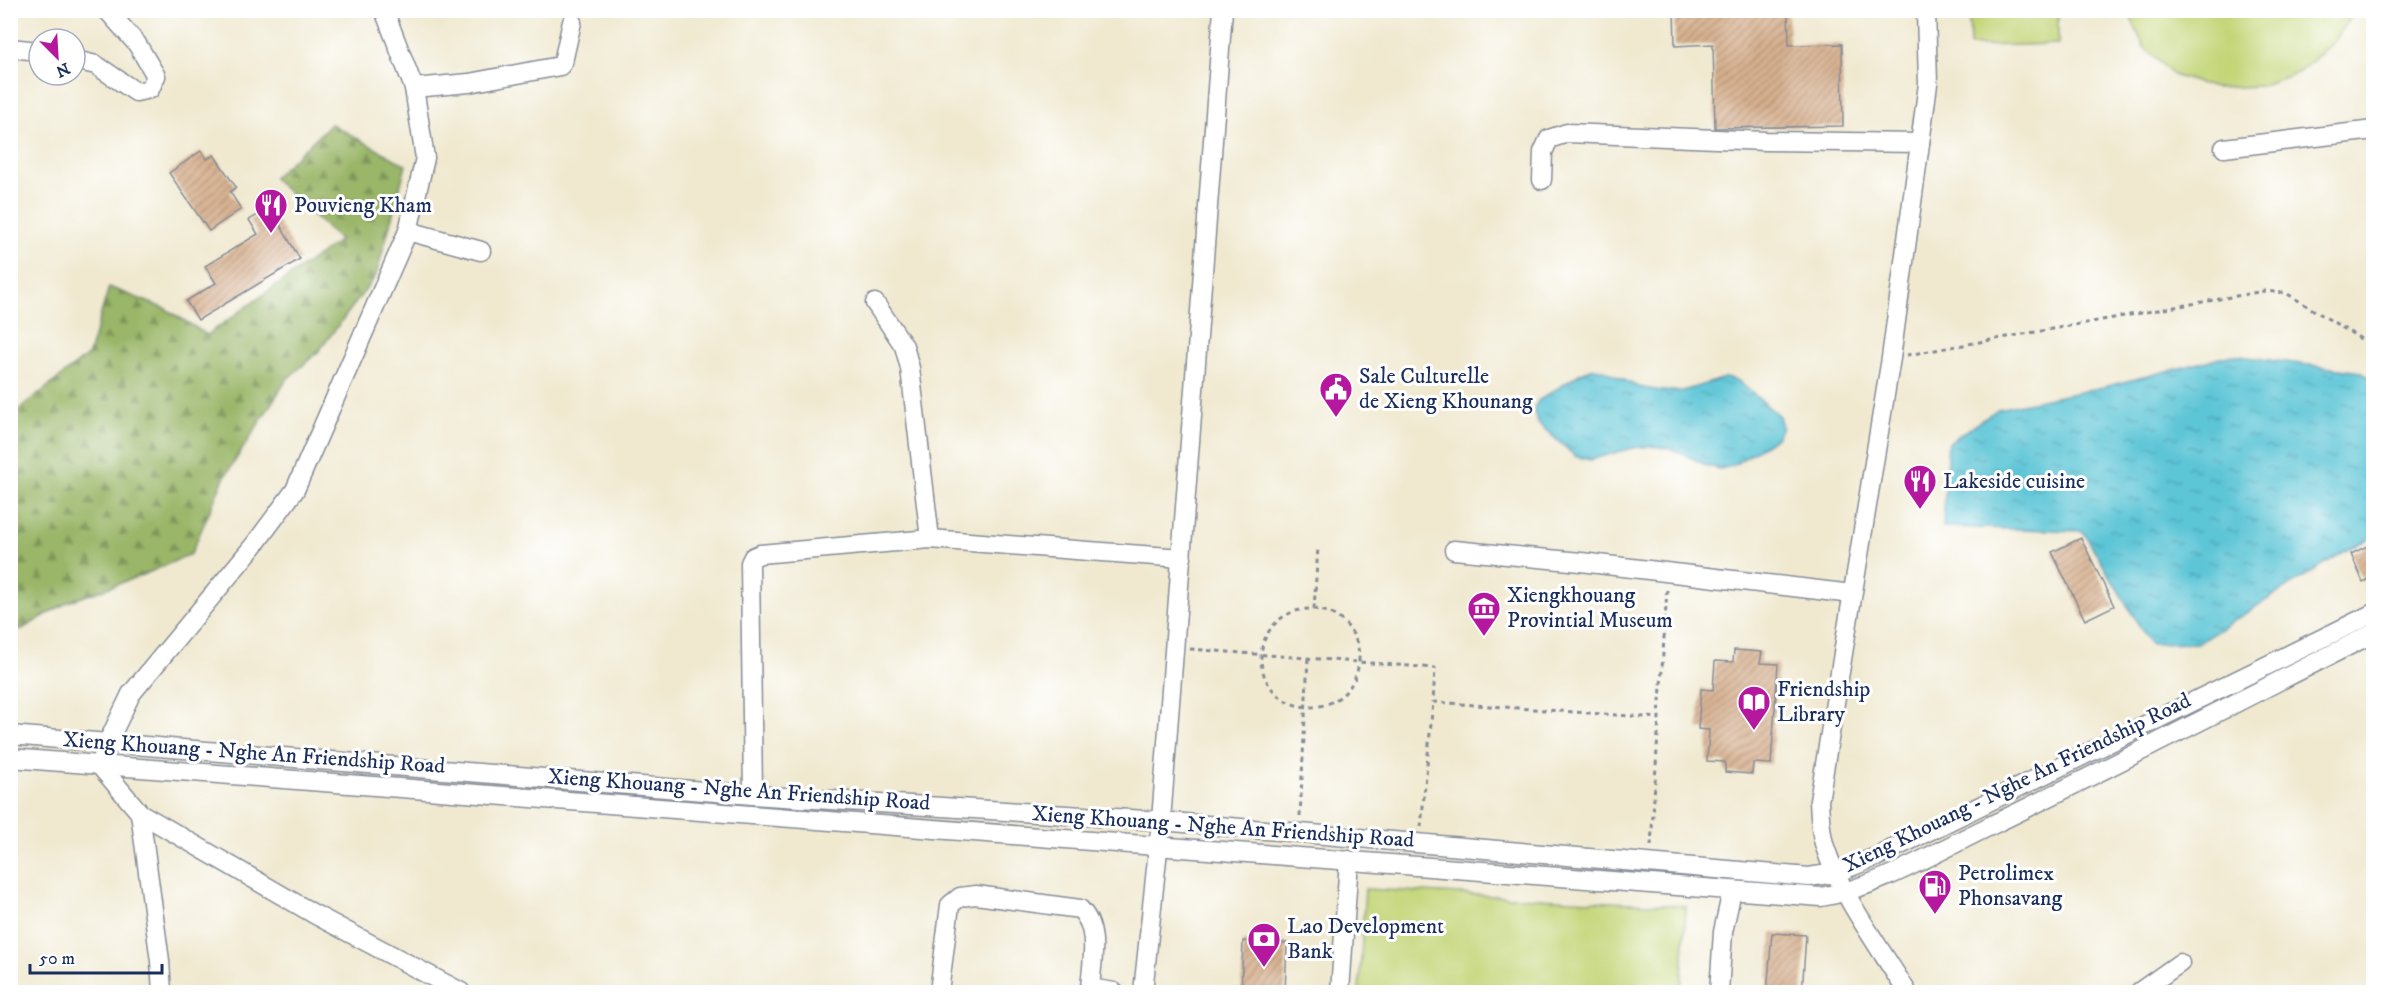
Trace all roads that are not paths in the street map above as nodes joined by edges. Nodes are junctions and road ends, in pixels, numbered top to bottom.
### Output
1 (107, 10) edge
2 (384, 10) edge
3 (1223, 10) edge
4 (1926, 10) edge
5 (572, 22) dead end
6 (10, 48) edge
7 (27, 50) edge
8 (87, 63) edge
9 (414, 88) junction
10 (2373, 130) edge
11 (1920, 143) junction
12 (2224, 148) dead end
13 (1542, 180) dead end
14 (408, 231) junction
15 (482, 251) dead end
16 (874, 303) dead end
17 (930, 540) junction
18 (1454, 550) dead end
19 (1182, 558) junction
20 (1852, 594) junction
21 (2373, 613) edge
22 (2373, 633) edge
23 (10, 735) edge
24 (107, 744) junction
25 (10, 758) edge
26 (100, 766) junction
27 (753, 795) junction
28 (140, 813) junction
29 (1161, 821) junction
30 (1159, 846) junction
31 (1349, 860) junction
32 (1835, 873) junction
33 (1732, 891) junction
34 (1846, 892) junction
35 (2180, 963) dead end
36 (1090, 991) edge
37 (162, 993) edge
38 (460, 993) edge
39 (939, 993) edge
40 (1114, 993) edge
41 (1143, 993) edge
42 (1340, 993) edge
43 (1719, 993) edge
44 (1907, 993) edge
45 (2139, 993) edge

1 - 8 street
2 - 9 street
3 - 19 street
4 - 11 street
5 - 9 street
6 - 7 street
9 - 14 street
10 - 12 street
11 - 13 street
11 - 20 street
14 - 15 street
14 - 24 street
16 - 17 street
17 - 19 street
17 - 27 street
18 - 20 street
19 - 29 street
20 - 32 street
21 - 32 street, Xieng Khouang - Nghe An Friendship Road
22 - 34 street, Xieng Khouang - Nghe An Friendship Road
23 - 24 street, Xieng Khouang - Nghe An Friendship Road
24 - 26 street
24 - 27 street, Xieng Khouang - Nghe An Friendship Road
25 - 26 street, Xieng Khouang - Nghe An Friendship Road
26 - 28 street
26 - 30 street, Xieng Khouang - Nghe An Friendship Road
27 - 29 street, Xieng Khouang - Nghe An Friendship Road
28 - 37 street
28 - 38 street
29 - 30 street
29 - 32 street, Xieng Khouang - Nghe An Friendship Road
30 - 31 street, Xieng Khouang - Nghe An Friendship Road
30 - 41 street
31 - 33 street, Xieng Khouang - Nghe An Friendship Road
31 - 42 street
32 - 34 street
33 - 34 street, Xieng Khouang - Nghe An Friendship Road
33 - 43 street
34 - 44 street
35 - 45 street
36 - 39 street
36 - 40 street

